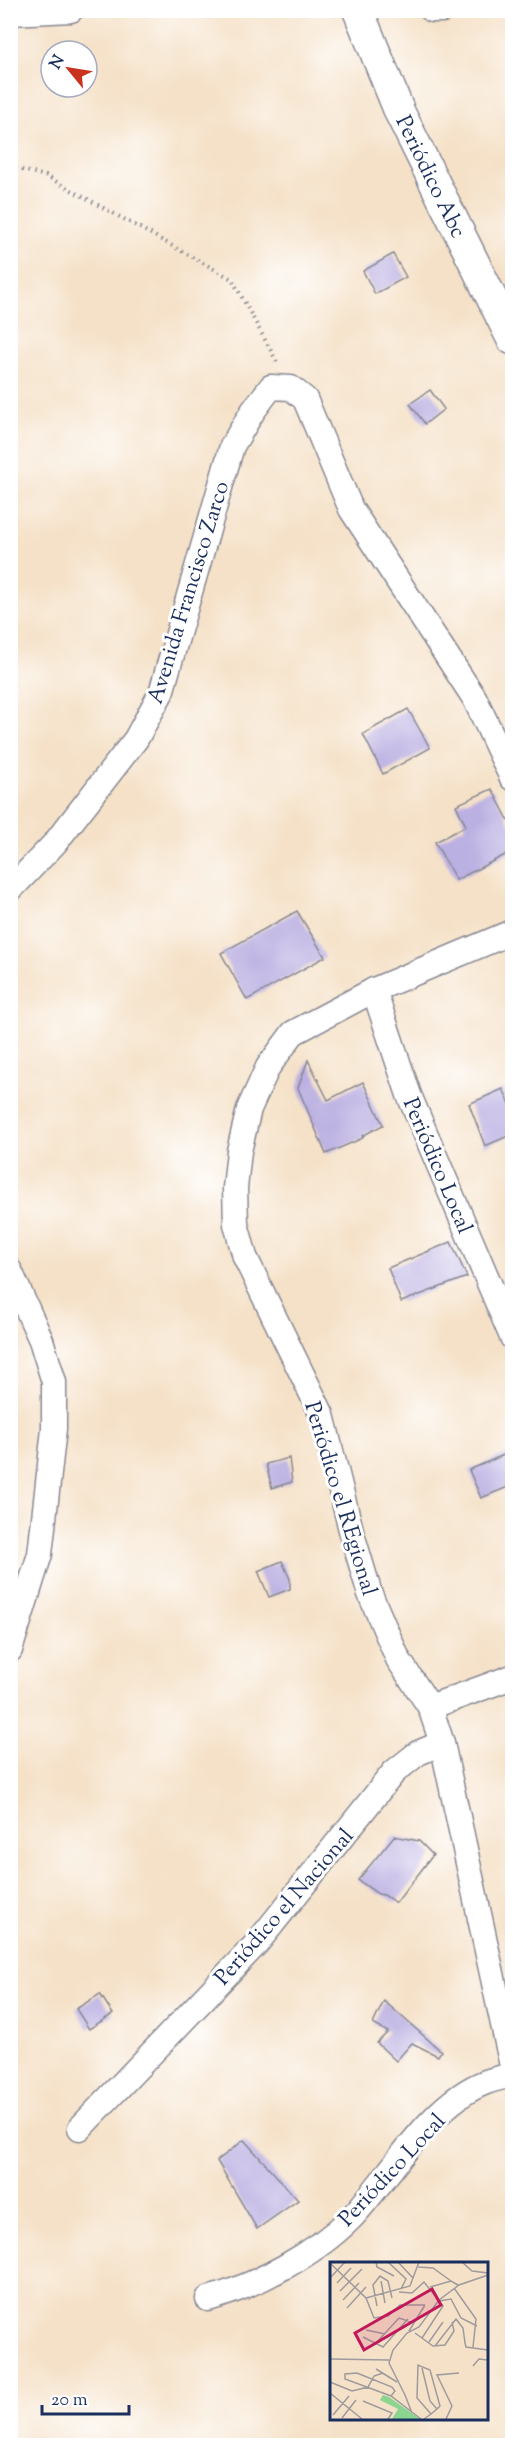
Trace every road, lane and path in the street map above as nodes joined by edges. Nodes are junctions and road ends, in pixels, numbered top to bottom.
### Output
1 (71, 10) edge
2 (358, 10) edge
3 (432, 10) edge
4 (442, 10) edge
5 (10, 13) edge
6 (10, 167) edge
7 (513, 339) edge
8 (291, 388) junction
9 (513, 778) edge
10 (10, 890) edge
11 (513, 932) edge
12 (374, 990) junction
13 (10, 1271) edge
14 (513, 1337) edge
15 (10, 1650) edge
16 (513, 1677) edge
17 (430, 1707) junction
18 (442, 1743) junction
19 (513, 2066) edge
20 (513, 2075) edge
21 (80, 2128) dead end
22 (208, 2299) dead end

1 - 5 street
2 - 7 street, Periódico Abc
3 - 4 street
6 - 8 path
8 - 9 street
8 - 10 street, Avenida Francisco Zarco
11 - 12 street, Periódico el REgional
12 - 14 street, Periódico Local
12 - 17 street, Periódico el REgional
13 - 15 street
16 - 17 street
17 - 18 street, Periódico el REgional
18 - 19 street, Periódico el REgional
18 - 21 street, Periódico el Nacional
20 - 22 street, Periódico Local

